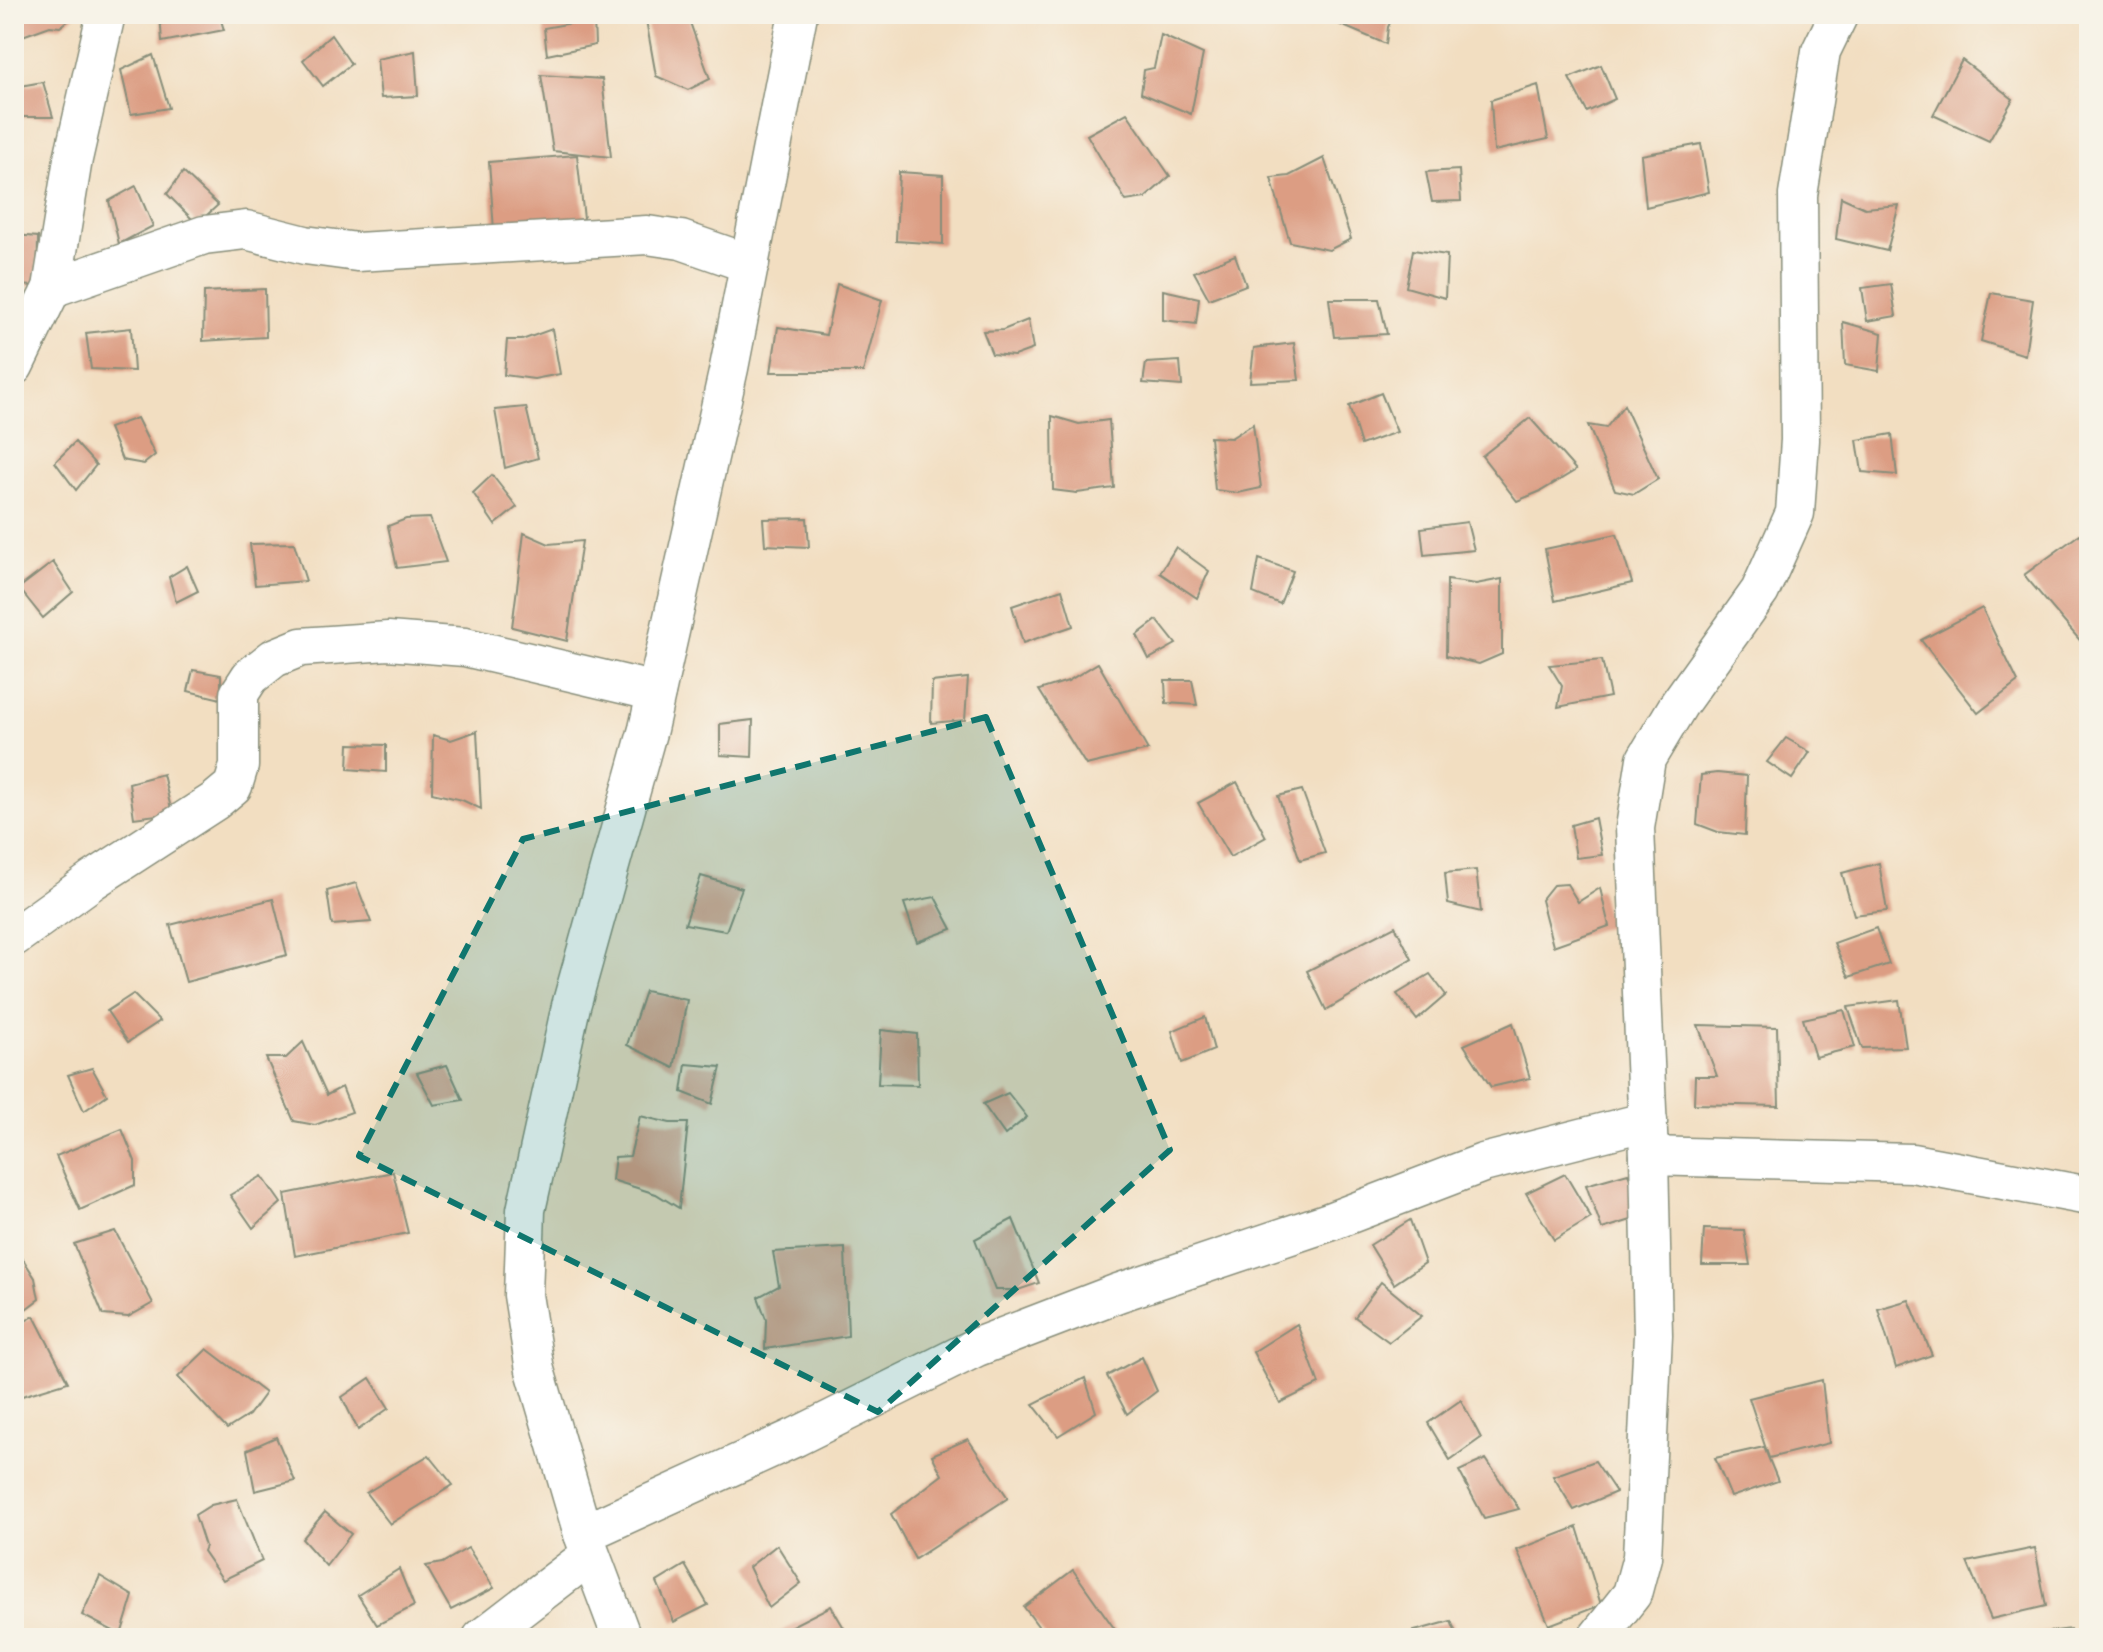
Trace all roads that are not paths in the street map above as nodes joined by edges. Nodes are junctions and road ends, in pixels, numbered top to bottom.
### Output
1 (106, 14) edge
2 (798, 14) edge
3 (1839, 14) edge
4 (750, 264) junction
5 (52, 288) junction
6 (14, 366) edge
7 (656, 692) junction
8 (14, 937) edge
9 (1649, 1138) junction
10 (2089, 1196) edge
11 (587, 1545) junction
12 (482, 1638) edge
13 (622, 1638) edge
14 (1597, 1638) edge

1 - 5 street
2 - 4 street
3 - 9 street
4 - 5 street
4 - 7 street
5 - 6 street
7 - 8 street
7 - 11 street
9 - 10 street
9 - 11 street
9 - 14 street
11 - 12 street
11 - 13 street

